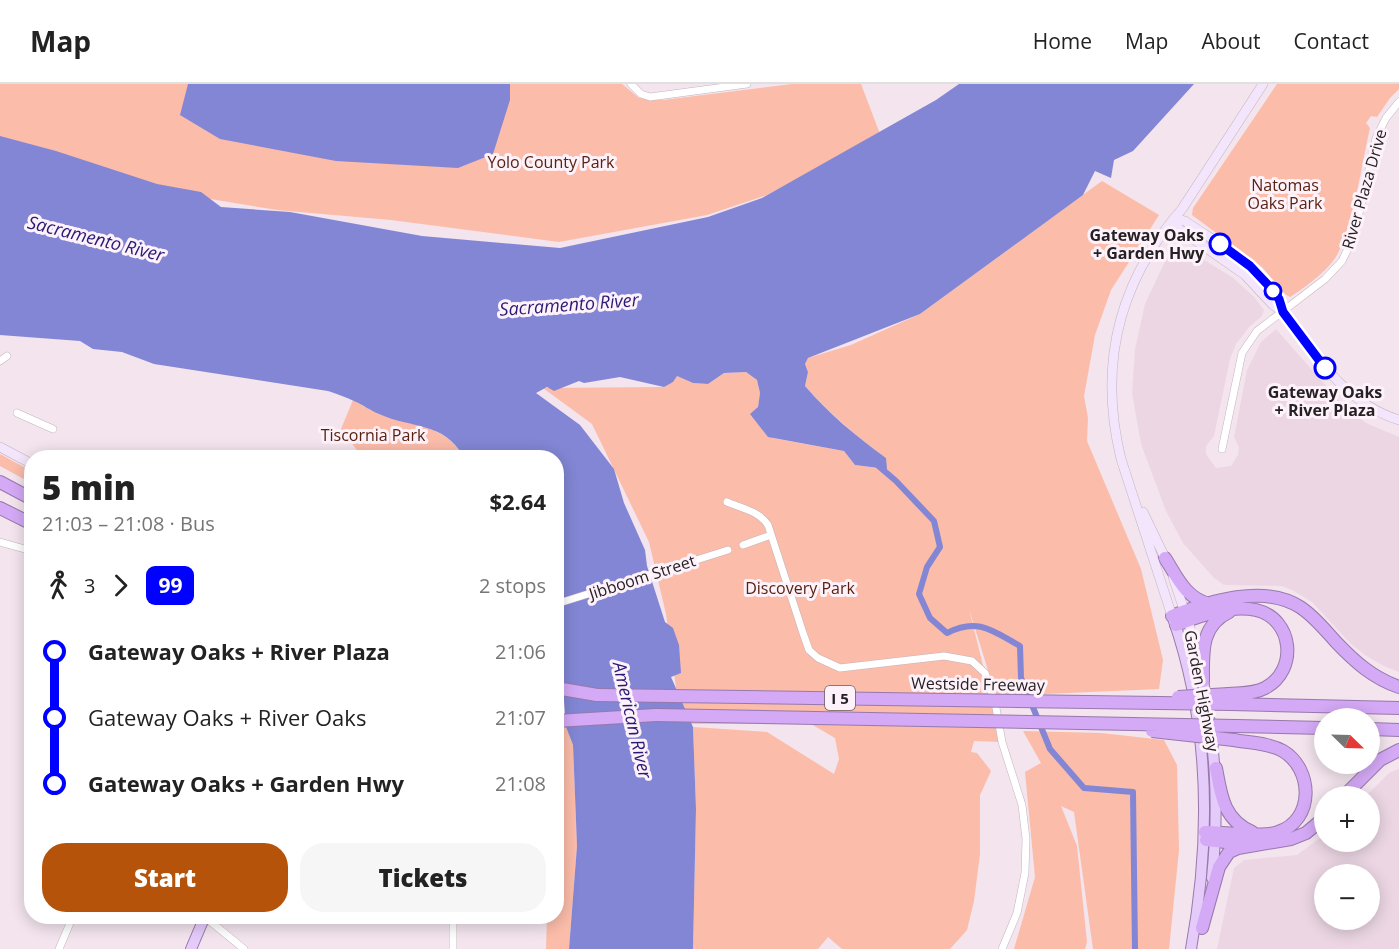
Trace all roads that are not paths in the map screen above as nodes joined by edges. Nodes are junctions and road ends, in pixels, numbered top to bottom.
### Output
1 (631, 84) edge
2 (747, 84) edge
3 (1263, 84) edge
4 (1399, 102) edge
5 (1174, 218) junction
6 (1283, 312) junction
7 (18, 412) dead end
8 (1399, 420) edge
9 (53, 429) dead end
10 (0, 447) edge
11 (1221, 449) dead end
12 (24, 460) edge
13 (1128, 480) junction
14 (0, 482) edge
15 (24, 493) edge
16 (727, 502) dead end
17 (0, 508) edge
18 (24, 520) edge
19 (771, 536) junction
20 (0, 542) edge
21 (743, 545) dead end
22 (24, 549) edge
23 (728, 550) dead end
24 (1165, 558) junction
25 (564, 601) edge
26 (1211, 604) junction
27 (1242, 609) junction
28 (1180, 618) junction
29 (1203, 681) junction
30 (1399, 687) edge
31 (564, 689) edge
32 (564, 694) edge
33 (597, 695) junction
34 (1230, 699) junction
35 (1399, 708) edge
36 (564, 713) edge
37 (656, 715) junction
38 (564, 721) edge
39 (1100, 723) junction
40 (1314, 728) edge
41 (1380, 729) edge
42 (1399, 730) edge
43 (1399, 750) edge
44 (1216, 768) junction
45 (1354, 786) edge
46 (1314, 826) edge
47 (1210, 836) junction
48 (1257, 839) junction
49 (70, 924) edge
50 (202, 924) edge
51 (214, 924) edge
52 (453, 924) edge
53 (1202, 928) junction
54 (59, 949) edge
55 (191, 949) edge
56 (244, 949) edge
57 (453, 949) edge
58 (1002, 949) edge
59 (1191, 949) edge
60 (1197, 949) edge

1 - 2 street
3 - 5 main road, Garden Highway
4 - 6 street, River Plaza Drive
5 - 6 main road
5 - 13 main road, Garden Highway
6 - 8 main road
6 - 11 street, River Plaza Drive
7 - 9 street
10 - 12 main road
13 - 24 main road, Garden Highway
13 - 28 main road, Garden Highway
14 - 15 highway
16 - 19 street
17 - 18 highway
19 - 21 street
19 - 58 street
20 - 22 street
23 - 25 street, Jibboom Street
24 - 26 highway
24 - 28 main road, Garden Highway
26 - 28 highway
26 - 30 highway
27 - 28 highway
27 - 29 highway
27 - 34 highway
28 - 29 main road, Garden Highway
28 - 47 main road, Garden Highway
29 - 44 main road, Garden Highway
31 - 33 highway
32 - 33 highway, Westside Freeway / I 5
33 - 34 highway, Westside Freeway / I 5, bridge
34 - 35 highway, Westside Freeway / I 5
36 - 37 highway, I 5
37 - 38 highway
37 - 39 highway, I 5, bridge
39 - 40 highway, I 5, bridge
39 - 48 highway, bridge
41 - 42 highway
43 - 45 highway
44 - 47 main road, Garden Highway
44 - 48 highway
46 - 48 highway
47 - 48 highway
47 - 53 main road, Garden Highway
47 - 59 main road, Garden Highway
48 - 53 highway
49 - 54 street
50 - 55 main road
51 - 56 street
52 - 57 street
53 - 60 main road, Garden Highway

